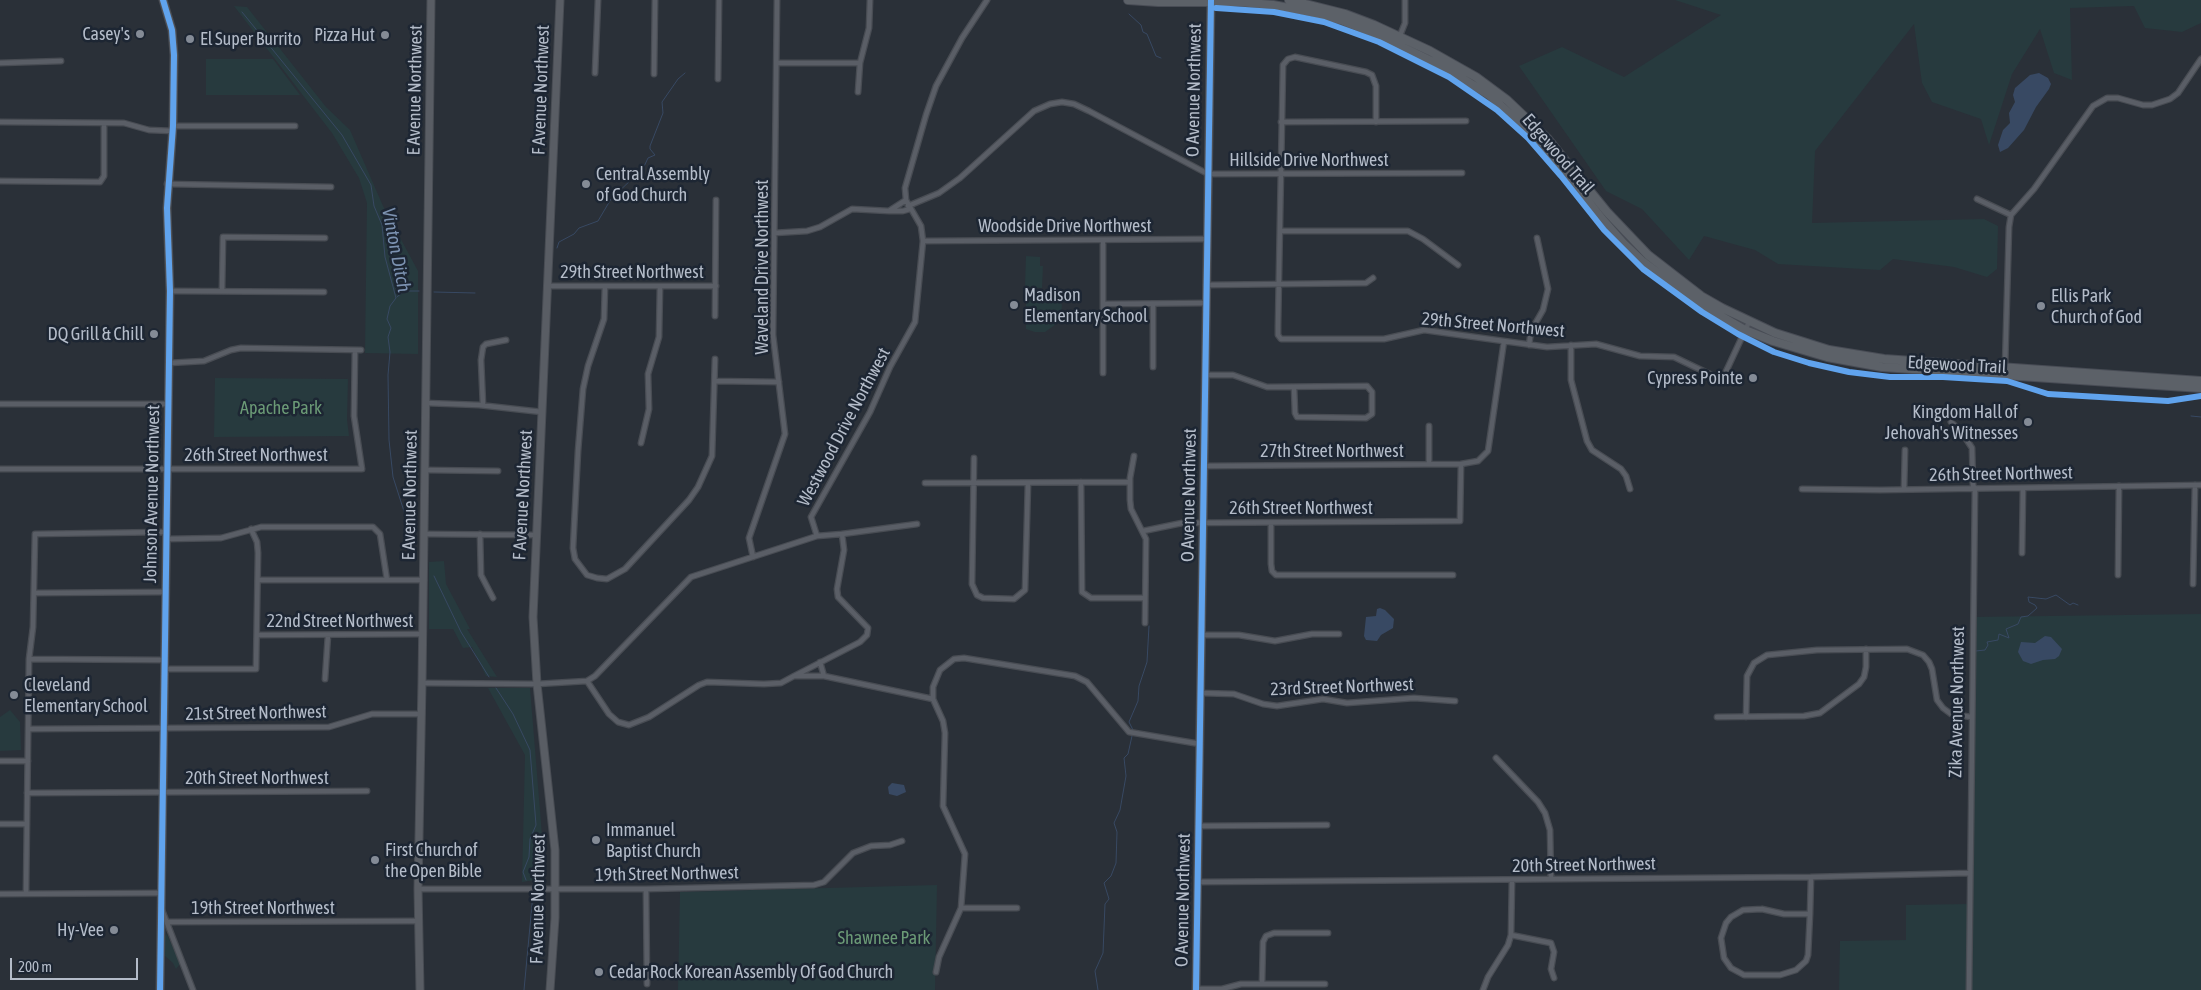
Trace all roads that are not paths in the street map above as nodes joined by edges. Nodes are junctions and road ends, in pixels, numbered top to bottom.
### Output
1 (164, 0) edge
2 (431, 0) edge
3 (560, 0) edge
4 (598, 0) edge
5 (655, 0) edge
6 (719, 0) edge
7 (777, 0) edge
8 (870, 0) edge
9 (987, 0) edge
10 (1128, 0) edge
11 (1289, 0) edge
12 (1405, 0) edge
13 (1158, 1) edge
14 (1211, 1) edge
15 (1398, 40) junction
16 (2201, 60) edge
17 (61, 61) dead end
18 (0, 63) edge
19 (777, 63) junction
20 (860, 63) junction
21 (595, 73) dead end
22 (654, 74) dead end
23 (718, 79) dead end
24 (858, 92) dead end
25 (0, 122) edge
26 (1281, 122) junction
27 (1376, 122) junction
28 (1466, 122) dead end
29 (104, 123) junction
30 (295, 126) dead end
31 (173, 129) junction
32 (1462, 173) dead end
33 (1208, 174) junction
34 (1280, 174) junction
35 (0, 181) edge
36 (167, 184) junction
37 (331, 187) dead end
38 (1977, 199) dead end
39 (716, 200) dead end
40 (906, 200) junction
41 (909, 208) junction
42 (889, 211) junction
43 (2012, 215) junction
44 (1280, 231) junction
45 (774, 233) junction
46 (325, 238) dead end
47 (1537, 238) dead end
48 (1207, 239) junction
49 (1103, 240) junction
50 (922, 241) junction
51 (1458, 265) dead end
52 (1373, 278) dead end
53 (1206, 284) junction
54 (1279, 284) junction
55 (548, 286) junction
56 (604, 286) junction
57 (660, 286) junction
58 (716, 286) junction
59 (170, 291) junction
60 (222, 291) junction
61 (324, 292) dead end
62 (1206, 303) junction
63 (1103, 304) junction
64 (1153, 304) junction
65 (715, 316) dead end
66 (1747, 326) junction
67 (506, 340) dead end
68 (1504, 341) junction
69 (1529, 344) junction
70 (1571, 345) junction
71 (355, 350) junction
72 (361, 350) dead end
73 (715, 359) dead end
74 (169, 363) junction
75 (1153, 367) dead end
76 (2005, 367) junction
77 (1103, 374) dead end
78 (1205, 375) junction
79 (715, 381) junction
80 (2201, 381) edge
81 (779, 382) junction
82 (1294, 387) junction
83 (2201, 388) edge
84 (426, 403) junction
85 (0, 404) edge
86 (168, 404) junction
87 (483, 405) junction
88 (542, 412) junction
89 (1951, 422) dead end
90 (1429, 426) dead end
91 (641, 443) dead end
92 (1905, 450) dead end
93 (1134, 456) dead end
94 (974, 458) dead end
95 (1429, 464) junction
96 (1461, 464) junction
97 (1204, 466) junction
98 (0, 469) edge
99 (167, 469) junction
100 (426, 470) junction
101 (498, 471) dead end
102 (1081, 482) junction
103 (1130, 482) junction
104 (973, 483) junction
105 (1028, 483) junction
106 (924, 484) dead end
107 (2194, 485) junction
108 (2201, 485) edge
109 (2119, 486) junction
110 (2023, 488) junction
111 (1630, 489) dead end
112 (1802, 489) dead end
113 (1904, 489) junction
114 (1975, 489) junction
115 (1203, 522) junction
116 (1271, 523) junction
117 (917, 524) dead end
118 (252, 529) junction
119 (1143, 531) junction
120 (424, 534) junction
121 (480, 534) junction
122 (842, 534) junction
123 (536, 535) junction
124 (166, 536) junction
125 (818, 536) junction
126 (2022, 553) dead end
127 (753, 557) junction
128 (2118, 574) dead end
129 (1453, 575) dead end
130 (258, 580) junction
131 (387, 580) junction
132 (424, 580) junction
133 (2193, 584) dead end
134 (166, 592) junction
135 (34, 593) junction
136 (493, 598) dead end
137 (1145, 598) junction
138 (1145, 623) dead end
139 (423, 634) junction
140 (1339, 634) dead end
141 (257, 635) junction
142 (328, 635) junction
143 (1202, 635) junction
144 (1866, 649) junction
145 (29, 659) junction
146 (164, 660) junction
147 (820, 662) junction
148 (164, 669) junction
149 (794, 676) junction
150 (824, 676) junction
151 (325, 679) dead end
152 (587, 681) junction
153 (422, 683) junction
154 (537, 684) junction
155 (1201, 693) junction
156 (933, 699) junction
157 (1454, 702) dead end
158 (422, 714) junction
159 (1971, 716) junction
160 (1717, 717) dead end
161 (1746, 717) junction
162 (163, 728) junction
163 (28, 729) junction
164 (1200, 744) junction
165 (1496, 758) dead end
166 (0, 761) edge
167 (28, 761) junction
168 (367, 791) dead end
169 (162, 792) junction
170 (27, 793) junction
171 (0, 824) edge
172 (27, 824) junction
173 (1327, 825) dead end
174 (1199, 826) junction
175 (902, 842) dead end
176 (1969, 873) junction
177 (1811, 877) junction
178 (1551, 879) junction
179 (1512, 880) junction
180 (1198, 882) junction
181 (418, 889) junction
182 (556, 889) junction
183 (646, 889) junction
184 (161, 893) junction
185 (0, 894) edge
186 (26, 894) junction
187 (161, 907) junction
188 (961, 908) junction
189 (1017, 908) dead end
190 (1810, 914) junction
191 (418, 921) junction
192 (167, 922) junction
193 (1328, 933) dead end
194 (1511, 935) junction
195 (936, 972) dead end
196 (1554, 978) dead end
197 (647, 984) dead end
198 (1262, 984) junction
199 (1326, 984) dead end
200 (1196, 989) edge
201 (160, 990) edge
202 (193, 990) edge
203 (420, 990) edge
204 (550, 990) edge
205 (1483, 990) edge
206 (1968, 990) edge

1 - 31 street, Johnson Avenue Northwest
2 - 84 street, E Avenue Northwest
3 - 55 street, F Avenue Northwest
4 - 21 street
5 - 22 street
6 - 23 street
7 - 19 street, Waveland Drive Northwest
8 - 20 street
9 - 40 street, Westwood Drive Northwest
10 - 13 main road
11 - 15 main road
12 - 15 street
13 - 14 main road
14 - 15 main road
14 - 33 street, O Avenue Northwest
15 - 66 main road
16 - 43 street
17 - 18 street
19 - 20 street
19 - 45 street, Waveland Drive Northwest
20 - 24 street
25 - 29 street
26 - 27 street
26 - 27 street
26 - 34 street
27 - 28 street
29 - 31 street
29 - 35 street
30 - 31 street
31 - 36 street, Johnson Avenue Northwest
32 - 34 street, Hillside Drive Northwest
33 - 34 street, Hillside Drive Northwest
33 - 41 street, Hillside Drive Northwest
33 - 48 street, O Avenue Northwest
34 - 44 street
36 - 37 street
36 - 59 street, Johnson Avenue Northwest
38 - 43 street
39 - 58 street
40 - 41 street, Westwood Drive Northwest
40 - 42 street
41 - 42 street, Hillside Drive Northwest
41 - 50 street, Westwood Drive Northwest
42 - 45 street, Hillside Drive Northwest
43 - 76 street
44 - 51 street
44 - 54 street
45 - 81 street, Waveland Drive Northwest
46 - 60 street
47 - 69 street
48 - 49 street, Woodside Drive Northwest
48 - 53 street, O Avenue Northwest
49 - 50 street, Woodside Drive Northwest
49 - 63 street
50 - 125 street, Westwood Drive Northwest
52 - 54 street
53 - 54 street
53 - 62 street, O Avenue Northwest
54 - 68 street, 29th Street Northwest
55 - 56 street, 29th Street Northwest
55 - 88 street, F Avenue Northwest
56 - 57 street, 29th Street Northwest
56 - 79 street
57 - 58 street, 29th Street Northwest
57 - 91 street
58 - 65 street
59 - 60 street
59 - 74 street, Johnson Avenue Northwest
60 - 61 street
62 - 64 street
62 - 78 street, O Avenue Northwest
63 - 64 street
63 - 77 street
64 - 75 street
66 - 70 street, 29th Street Northwest
66 - 76 main road
66 - 83 main road
67 - 87 street
68 - 69 street, 29th Street Northwest
68 - 96 street
69 - 70 street, 29th Street Northwest
70 - 111 street
71 - 72 street
71 - 74 street
71 - 99 street, 26th Street Northwest
73 - 79 street
74 - 86 street, Johnson Avenue Northwest
76 - 80 main road
78 - 82 street
78 - 97 street, O Avenue Northwest
79 - 81 street
81 - 127 street, Waveland Drive Northwest
82 - 82 street
84 - 87 street
84 - 100 street, E Avenue Northwest
85 - 86 street
86 - 99 street, Johnson Avenue Northwest
87 - 88 street
88 - 123 street, F Avenue Northwest
89 - 114 street, Zika Avenue Northwest
90 - 95 street
92 - 113 street
93 - 103 street
94 - 104 street
95 - 96 street, 27th Street Northwest
95 - 97 street, 27th Street Northwest
96 - 116 street, 26th Street Northwest
97 - 115 street, O Avenue Northwest
98 - 99 street, 26th Street Northwest
99 - 124 street, Johnson Avenue Northwest
100 - 101 street
100 - 120 street, E Avenue Northwest
102 - 103 street
102 - 105 street
102 - 137 street
103 - 119 street
104 - 105 street
104 - 105 street
104 - 106 street
107 - 108 street, 26th Street Northwest
107 - 109 street, 26th Street Northwest
107 - 133 street
109 - 110 street, 26th Street Northwest
109 - 128 street
110 - 114 street, 26th Street Northwest
110 - 126 street
112 - 113 street, 26th Street Northwest
113 - 114 street, 26th Street Northwest
114 - 159 street, Zika Avenue Northwest
115 - 116 street, 26th Street Northwest
115 - 119 street, 26th Street Northwest
115 - 143 street, O Avenue Northwest
116 - 129 street
117 - 122 street
118 - 124 street
118 - 130 street
118 - 131 street
119 - 137 street
120 - 121 street
120 - 132 street, E Avenue Northwest
121 - 123 street
121 - 136 street
122 - 125 street
122 - 147 street
123 - 154 street, F Avenue Northwest
124 - 134 street, Johnson Avenue Northwest
124 - 135 street
125 - 127 street
127 - 152 street
130 - 131 street
130 - 141 street
131 - 132 street
132 - 139 street, E Avenue Northwest
134 - 135 street
134 - 146 street, Johnson Avenue Northwest
135 - 145 street
137 - 138 street
139 - 142 street, 22nd Street Northwest
139 - 153 street, E Avenue Northwest
140 - 143 street
141 - 142 street, 22nd Street Northwest
141 - 148 street
142 - 151 street
143 - 155 street, O Avenue Northwest
144 - 159 street
144 - 161 street
144 - 161 street
145 - 146 street
145 - 163 street
146 - 148 street, Johnson Avenue Northwest
147 - 149 street
147 - 150 street
148 - 162 street, Johnson Avenue Northwest
149 - 150 street
149 - 152 street
150 - 156 street
152 - 154 street
153 - 154 street
153 - 158 street, E Avenue Northwest
154 - 182 street, F Avenue Northwest
155 - 157 street, 23rd Street Northwest
155 - 164 street, O Avenue Northwest
156 - 164 street
156 - 188 street
158 - 162 street, 21st Street Northwest
158 - 181 street, E Avenue Northwest
159 - 176 street, Zika Avenue Northwest
160 - 161 street
162 - 163 street, 21st Street Northwest
162 - 169 street, Johnson Avenue Northwest
163 - 167 street
164 - 174 street, O Avenue Northwest
165 - 178 street
166 - 167 street
167 - 170 street
168 - 169 street, 20th Street Northwest
169 - 170 street, 20th Street Northwest
169 - 184 street, Johnson Avenue Northwest
170 - 172 street
171 - 172 street
172 - 186 street
173 - 174 street
174 - 180 street, O Avenue Northwest
175 - 183 street, 19th Street Northwest
176 - 177 street, 20th Street Northwest
176 - 206 street, Zika Avenue Northwest
177 - 178 street, 20th Street Northwest
177 - 190 street
178 - 179 street, 20th Street Northwest
179 - 180 street, 20th Street Northwest
179 - 194 street
180 - 200 street, O Avenue Northwest
181 - 182 street, 19th Street Northwest
181 - 191 street, E Avenue Northwest
182 - 183 street, 19th Street Northwest
182 - 204 street, F Avenue Northwest
183 - 197 street
184 - 186 street
184 - 187 street, Johnson Avenue Northwest
185 - 186 street
187 - 192 street
187 - 201 street, Johnson Avenue Northwest
188 - 189 street
188 - 195 street
190 - 190 street
191 - 192 street, 19th Street Northwest
191 - 203 street, E Avenue Northwest
192 - 202 street
193 - 198 street
194 - 196 street
194 - 205 street
198 - 199 street
198 - 200 street

